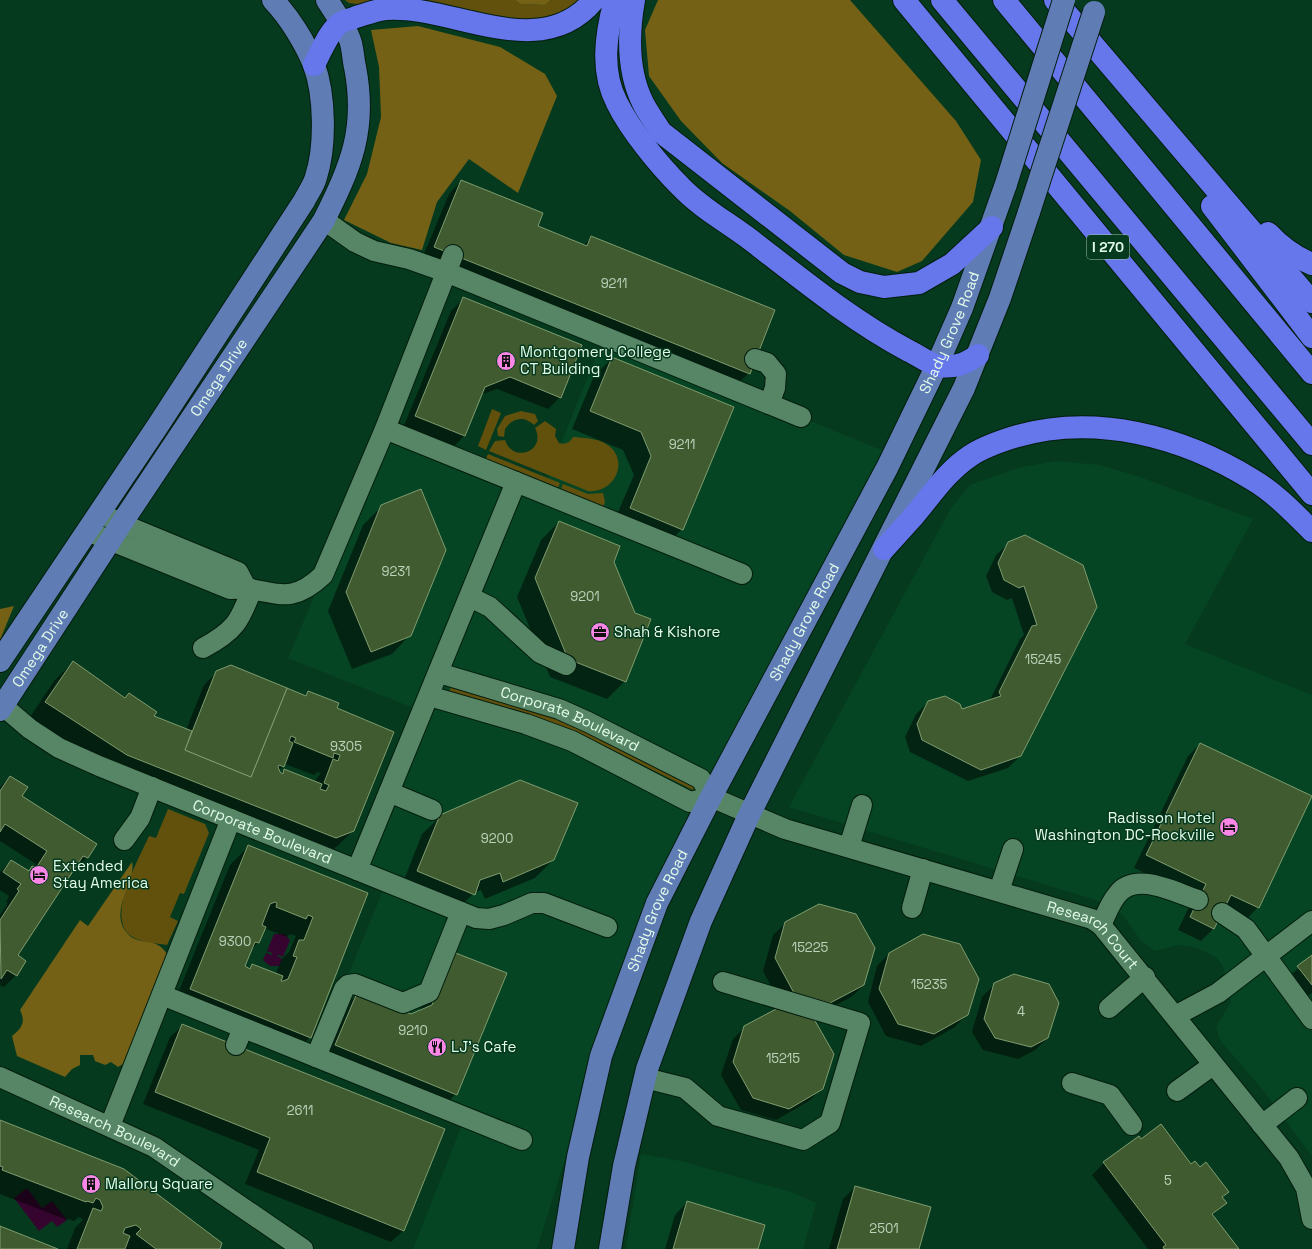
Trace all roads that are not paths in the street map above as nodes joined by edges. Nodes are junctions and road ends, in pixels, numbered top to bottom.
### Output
1 (273, 0) edge
2 (327, 0) edge
3 (594, 0) edge
4 (615, 0) edge
5 (634, 0) edge
6 (904, 0) edge
7 (942, 0) edge
8 (1004, 0) edge
9 (1055, 0) edge
10 (1064, 0) edge
11 (1096, 6) edge
12 (341, 22) junction
13 (314, 65) junction
14 (1171, 136) junction
15 (1204, 177) junction
16 (324, 220) junction
17 (992, 227) junction
18 (450, 263) junction
19 (1312, 264) edge
20 (1312, 302) edge
21 (1312, 337) edge
22 (978, 355) junction
23 (756, 359) dead end
24 (937, 366) junction
25 (1312, 374) edge
26 (769, 404) junction
27 (801, 417) dead end
28 (385, 429) junction
29 (1312, 444) edge
30 (516, 482) junction
31 (1312, 494) edge
32 (99, 513) junction
33 (87, 531) junction
34 (1312, 531) edge
35 (116, 532) junction
36 (884, 549) junction
37 (742, 574) dead end
38 (249, 588) junction
39 (470, 597) junction
40 (203, 648) dead end
41 (0, 661) edge
42 (566, 665) dead end
43 (438, 673) junction
44 (429, 696) junction
45 (2, 708) edge
46 (152, 787) junction
47 (389, 792) junction
48 (711, 797) junction
49 (862, 805) dead end
50 (432, 810) dead end
51 (749, 815) junction
52 (231, 819) junction
53 (124, 840) dead end
54 (848, 847) junction
55 (1013, 849) dead end
56 (357, 870) junction
57 (923, 870) junction
58 (999, 891) junction
59 (1198, 900) dead end
60 (912, 908) dead end
61 (461, 912) junction
62 (1222, 913) dead end
63 (1312, 921) edge
64 (1101, 925) junction
65 (607, 927) dead end
66 (1266, 956) junction
67 (1145, 977) junction
68 (723, 982) dead end
69 (162, 995) junction
70 (1110, 1008) dead end
71 (1175, 1016) junction
72 (1312, 1019) edge
73 (316, 1057) junction
74 (1213, 1065) junction
75 (2, 1078) edge
76 (645, 1078) junction
77 (1072, 1083) dead end
78 (1177, 1092) dead end
79 (1297, 1098) dead end
80 (1132, 1125) dead end
81 (1262, 1125) junction
82 (110, 1126) junction
83 (522, 1140) dead end
84 (1312, 1219) edge
85 (303, 1249) edge
86 (563, 1249) edge
87 (610, 1249) edge

1 - 13 main road, Omega Drive
2 - 12 main road, Omega Drive
3 - 12 highway
4 - 24 highway
5 - 17 highway
6 - 31 highway, I 270
7 - 29 highway, I 270
8 - 25 highway
9 - 14 highway
10 - 17 main road, Shady Grove Road, bridge
11 - 22 main road, Shady Grove Road, bridge
12 - 13 highway
12 - 16 main road, Omega Drive
13 - 32 main road, Omega Drive
14 - 15 highway
14 - 21 highway
15 - 19 highway
15 - 20 highway
16 - 18 street
16 - 35 main road, Omega Drive
17 - 24 main road, Shady Grove Road
18 - 26 street
18 - 28 street
22 - 24 highway
22 - 36 main road, Shady Grove Road
23 - 26 street
24 - 48 main road, Shady Grove Road
26 - 27 street
28 - 30 street
28 - 38 street
30 - 37 street
30 - 39 street
32 - 33 main road, Omega Drive
32 - 35 street
33 - 35 street
33 - 41 main road, Omega Drive
34 - 36 highway
35 - 38 street
35 - 45 main road, Omega Drive
36 - 51 main road, Shady Grove Road
38 - 40 street
39 - 42 street
39 - 43 street
43 - 44 street
43 - 48 street, Corporate Boulevard
44 - 47 street
44 - 48 street, Corporate Boulevard
45 - 46 street, Corporate Boulevard
46 - 52 street, Corporate Boulevard
46 - 53 street
47 - 50 street
47 - 56 street
48 - 51 street
48 - 86 main road, Shady Grove Road
49 - 54 street
51 - 54 street, Research Court
51 - 76 main road, Shady Grove Road
52 - 56 street, Corporate Boulevard
52 - 69 street
54 - 57 street, Research Court
55 - 58 street
56 - 61 street, Corporate Boulevard
57 - 58 street, Research Court
57 - 60 street
58 - 64 street, Research Court
59 - 64 street
61 - 65 street, Corporate Boulevard
61 - 73 street
62 - 66 street
63 - 66 street
64 - 67 street, Research Court
66 - 71 street
66 - 72 street
67 - 70 street
67 - 71 street, Research Court
68 - 76 street
69 - 73 street
69 - 82 street
71 - 74 street, Research Court
73 - 83 street
74 - 78 street
74 - 81 street, Research Court
75 - 82 street, Research Boulevard
76 - 87 main road, Shady Grove Road
77 - 80 street
79 - 81 street
81 - 84 street, Research Court
82 - 85 street, Research Boulevard

